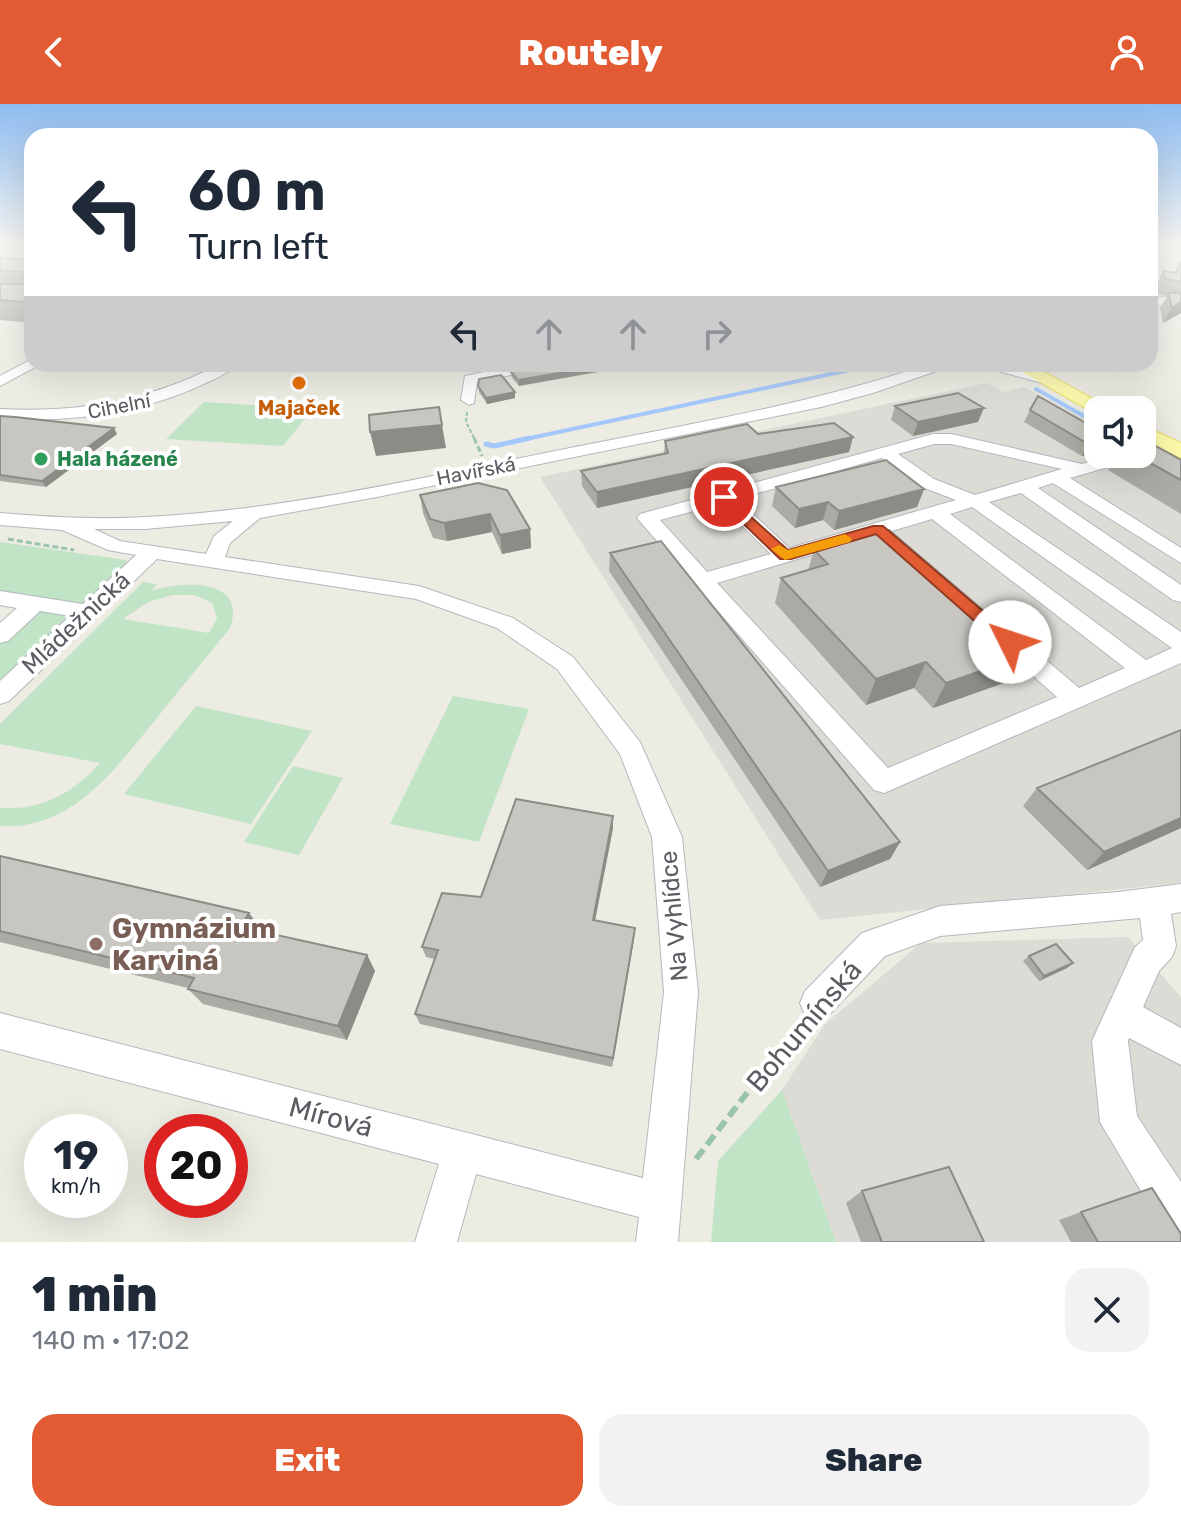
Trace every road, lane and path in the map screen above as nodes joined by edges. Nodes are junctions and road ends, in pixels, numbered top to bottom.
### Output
1 (1158, 301) edge
2 (1181, 303) edge
3 (24, 368) edge
4 (216, 372) edge
5 (505, 372) edge
6 (921, 372) edge
7 (1038, 373) edge
8 (0, 382) edge
9 (1084, 399) edge
10 (469, 400) joint
11 (0, 414) edge
12 (1156, 438) edge
13 (1174, 448) edge
14 (885, 453) junction
15 (483, 458) dead end
16 (1086, 468) edge
17 (1083, 469) junction
18 (1055, 477) junction
19 (1023, 486) junction
20 (724, 497) junction
21 (975, 501) junction
22 (935, 512) junction
23 (254, 513) junction
24 (0, 519) edge
25 (66, 524) junction
26 (878, 529) junction
27 (901, 549) edge
28 (153, 551) junction
29 (785, 556) junction
30 (1181, 557) edge
31 (214, 560) junction
32 (703, 580) junction
33 (1181, 595) edge
34 (0, 598) edge
35 (36, 603) junction
36 (88, 612) junction
37 (983, 619) edge
38 (0, 635) edge
39 (1181, 643) edge
40 (1181, 654) edge
41 (1143, 670) junction
42 (0, 695) edge
43 (1076, 699) junction
44 (1167, 900) edge
45 (817, 1003) joint
46 (1122, 1015) junction
47 (3, 1038) edge
48 (1181, 1047) edge
49 (462, 1152) junction
50 (691, 1166) dead end
51 (1181, 1218) edge
52 (660, 1223) edge
53 (436, 1242) edge

1 - 2 street
3 - 8 street
4 - 11 street, Cihelní
5 - 10 street
6 - 23 street, Havířská
7 - 9 main road
10 - 15 path
12 - 13 main road
14 - 17 street
14 - 20 street
14 - 21 street
16 - 17 street
17 - 18 street
18 - 19 street
18 - 30 street
19 - 21 street
19 - 33 street
20 - 29 street
20 - 32 street
21 - 22 street
21 - 39 street
22 - 26 street
22 - 41 street
23 - 25 street, Havířská
23 - 31 street
24 - 25 street, Havířská
25 - 28 street, Na Vyhlídce
26 - 27 street
26 - 29 street
28 - 31 street, Na Vyhlídce
28 - 36 street, Mládežnická
29 - 32 street
31 - 52 street, Na Vyhlídce
32 - 43 street
34 - 35 street
35 - 36 street
35 - 38 street, Mládežnická
36 - 42 street, Mládežnická
37 - 43 street
40 - 41 street
41 - 43 street
44 - 45 street, Bohumínská
44 - 46 street
45 - 50 path, Bohumínská
46 - 48 street
46 - 51 street
47 - 49 street, Mírová
49 - 52 street, Mírová
49 - 53 street

